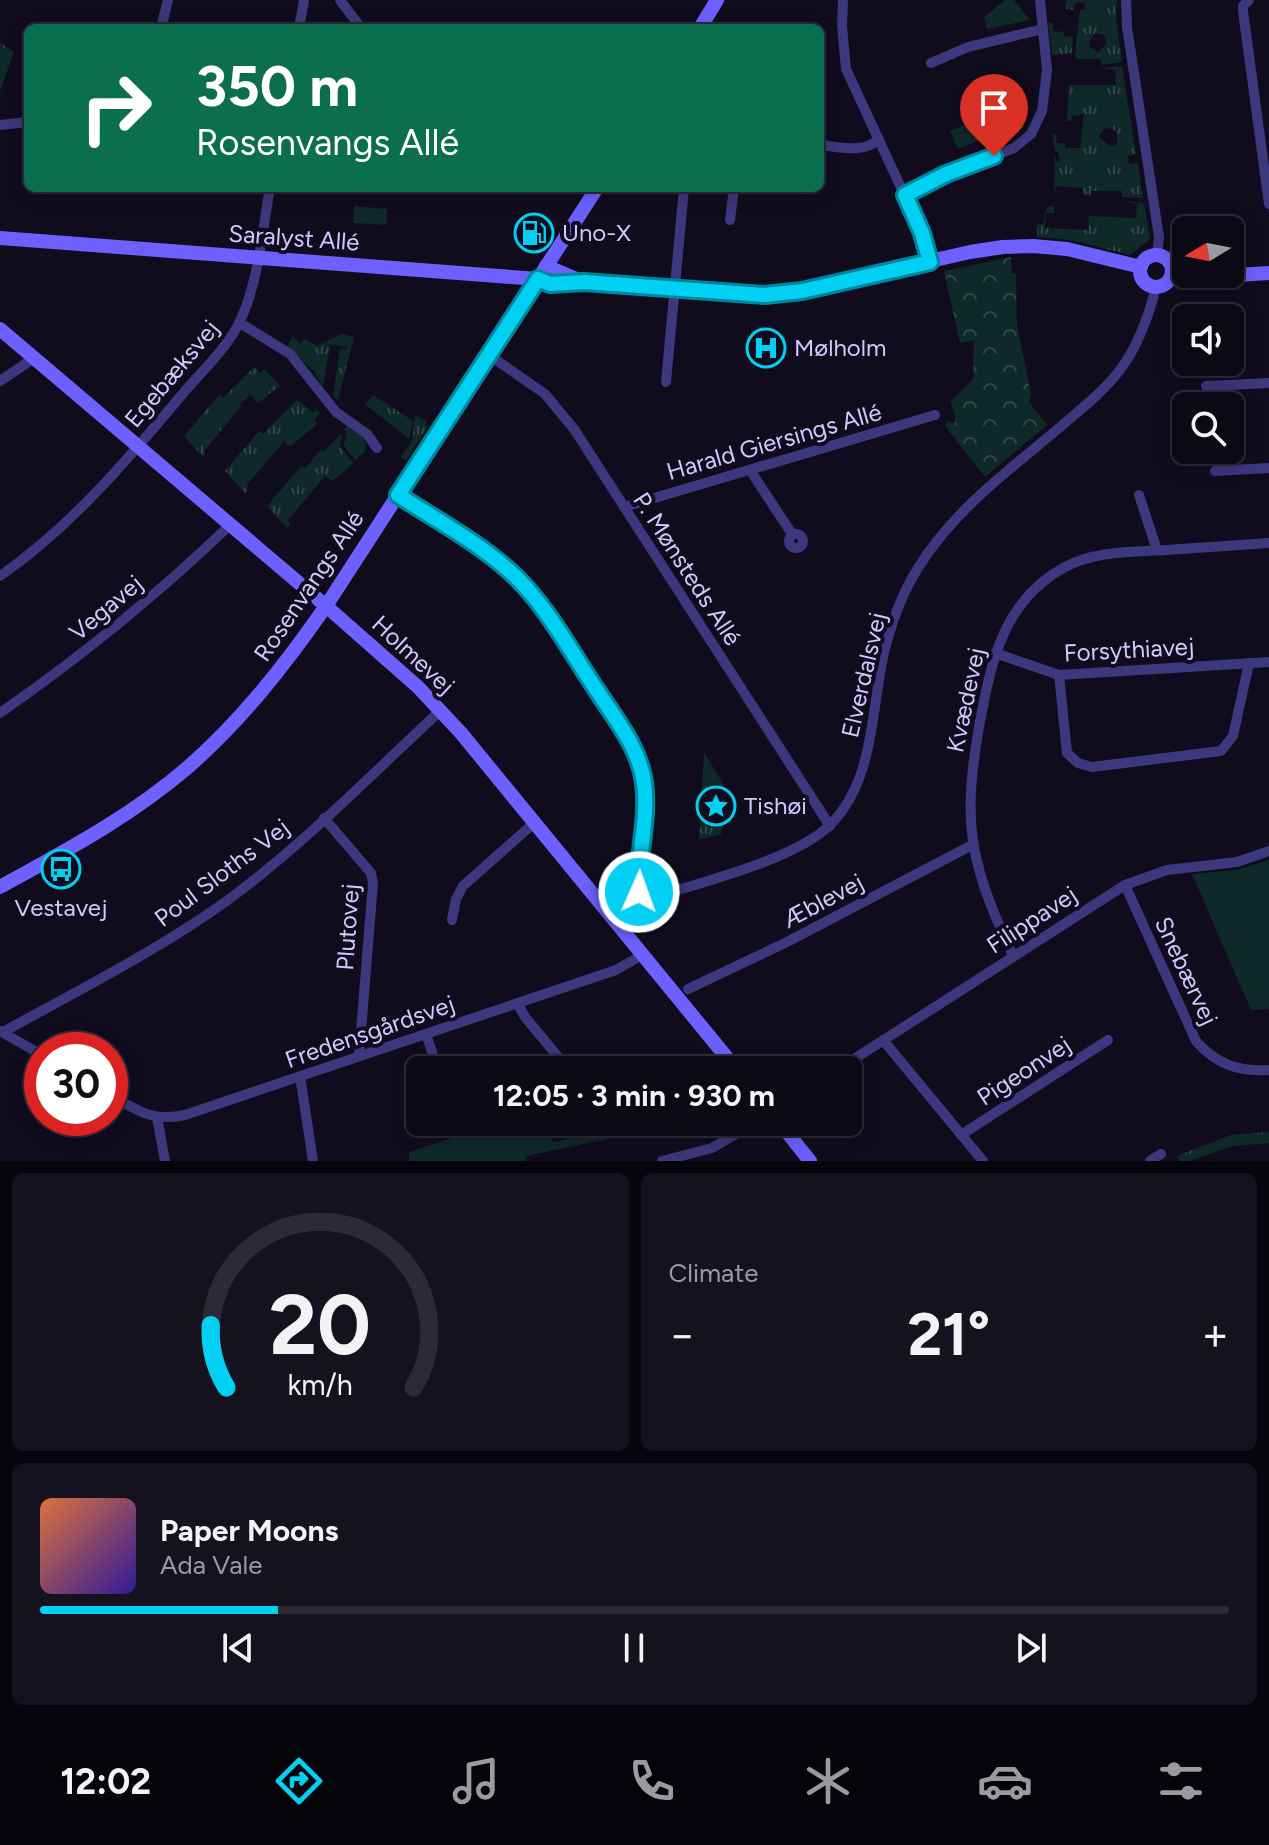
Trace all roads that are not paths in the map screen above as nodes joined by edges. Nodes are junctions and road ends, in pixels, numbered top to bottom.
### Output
1 (168, 0) edge
2 (304, 0) edge
3 (340, 0) edge
4 (717, 0) edge
5 (843, 0) edge
6 (1040, 0) edge
7 (1126, 0) edge
8 (1249, 0) edge
9 (162, 24) edge
10 (300, 24) edge
11 (358, 24) edge
12 (702, 24) edge
13 (1043, 29) junction
14 (931, 63) dead end
15 (24, 122) edge
16 (0, 125) edge
17 (879, 139) junction
18 (824, 145) edge
19 (269, 192) edge
20 (594, 192) edge
21 (684, 192) edge
22 (734, 192) edge
23 (905, 195) junction
24 (1269, 204) edge
25 (730, 220) dead end
26 (0, 238) edge
27 (1157, 255) junction
28 (257, 257) junction
29 (930, 262) junction
30 (1141, 267) junction
31 (542, 272) junction
32 (1269, 273) edge
33 (1172, 274) joint
34 (1244, 275) edge
35 (1156, 287) junction
36 (674, 288) junction
37 (240, 323) junction
38 (0, 329) edge
39 (489, 355) junction
40 (34, 358) junction
41 (0, 381) edge
42 (666, 382) dead end
43 (1269, 383) edge
44 (1206, 386) dead end
45 (935, 415) dead end
46 (138, 447) junction
47 (377, 448) dead end
48 (1269, 468) edge
49 (750, 470) junction
50 (1215, 471) dead end
51 (398, 495) junction
52 (1139, 495) dead end
53 (624, 507) junction
54 (230, 525) junction
55 (792, 534) dead end
56 (1269, 543) edge
57 (1157, 550) junction
58 (0, 576) edge
59 (326, 606) junction
60 (995, 653) junction
61 (1269, 662) edge
62 (1249, 663) junction
63 (1059, 675) junction
64 (441, 710) junction
65 (0, 713) edge
66 (324, 818) junction
67 (534, 823) junction
68 (830, 826) junction
69 (974, 844) junction
70 (1269, 851) edge
71 (1125, 885) junction
72 (0, 887) edge
73 (642, 901) junction
74 (611, 917) junction
75 (452, 920) dead end
76 (642, 955) junction
77 (1013, 956) junction
78 (688, 989) dead end
79 (517, 1003) junction
80 (2, 1032) edge
81 (426, 1034) junction
82 (883, 1040) junction
83 (1108, 1040) dead end
84 (24, 1045) edge
85 (359, 1056) junction
86 (433, 1056) edge
87 (557, 1056) edge
88 (725, 1056) edge
89 (858, 1056) edge
90 (1269, 1070) edge
91 (300, 1076) junction
92 (128, 1105) edge
93 (157, 1117) junction
94 (961, 1135) junction
95 (732, 1136) edge
96 (790, 1136) edge
97 (1161, 1154) dead end
98 (165, 1161) edge
99 (313, 1161) edge
100 (662, 1161) edge
101 (810, 1161) edge
102 (983, 1161) edge
103 (1150, 1161) edge

1 - 9 street
2 - 10 street
3 - 11 street
4 - 12 street
5 - 17 street
6 - 13 street
7 - 27 street
8 - 24 street
13 - 14 street
13 - 23 street
15 - 16 street
17 - 18 street
17 - 23 street
19 - 28 street, Egebæksvej
20 - 31 street, Rosenvangs Allé
21 - 36 street
22 - 25 street
23 - 29 street
26 - 28 street, Saralyst Allé
27 - 30 street
27 - 33 street
28 - 31 street, Saralyst Allé
28 - 37 street, Egebæksvej
29 - 30 street, Saralyst Allé
29 - 36 street, Saralyst Allé
30 - 35 street
31 - 36 street, Saralyst Allé
31 - 39 street, Rosenvangs Allé
32 - 34 street
33 - 35 street
35 - 68 street, Elverdalsvej
36 - 42 street
37 - 46 street, Egebæksvej
37 - 47 street
38 - 40 street, Holmevej
39 - 51 street, Rosenvangs Allé
39 - 53 street, P. Mønsteds Allé
40 - 41 street
40 - 46 street, Holmevej
43 - 44 street
45 - 49 street, Harald Giersings Allé
46 - 54 street, Holmevej
46 - 58 street, Egebæksvej
48 - 50 street
49 - 53 street, Harald Giersings Allé
49 - 55 street
51 - 59 street, Rosenvangs Allé
51 - 73 street
52 - 57 street
53 - 68 street, P. Mønsteds Allé
54 - 59 street, Holmevej
54 - 65 street, Vegavej
56 - 57 street, Kvædevej
57 - 60 street, Kvædevej
59 - 64 street, Holmevej
59 - 72 street, Rosenvangs Allé
60 - 63 street, Forsythiavej
60 - 69 street, Kvædevej
61 - 62 street, Forsythiavej
62 - 63 street, Forsythiavej
62 - 63 street
64 - 66 street, Poul Sloths Vej
64 - 67 street, Holmevej
66 - 80 street, Poul Sloths Vej
66 - 85 street, Plutovej
67 - 74 street, Holmevej
67 - 75 street
68 - 73 street, Elverdalsvej
69 - 77 street, Kvædevej
69 - 78 street, Æblevej
70 - 71 street, Filippavej
71 - 77 street, Filippavej
71 - 90 street, Snebærvej
73 - 74 street, Elverdalsvej
74 - 76 street, Holmevej
76 - 79 street, Fredensgårdsvej
76 - 88 street, Holmevej
77 - 82 street, Filippavej
79 - 81 street, Fredensgårdsvej
79 - 87 street
80 - 84 street
81 - 85 street, Fredensgårdsvej
81 - 86 street
82 - 89 street, Filippavej
82 - 94 street
83 - 94 street, Pigeonvej
85 - 91 street, Fredensgårdsvej
91 - 93 street, Fredensgårdsvej
91 - 99 street
92 - 93 street
93 - 98 street
94 - 102 street
95 - 100 street
96 - 101 street
97 - 103 street

